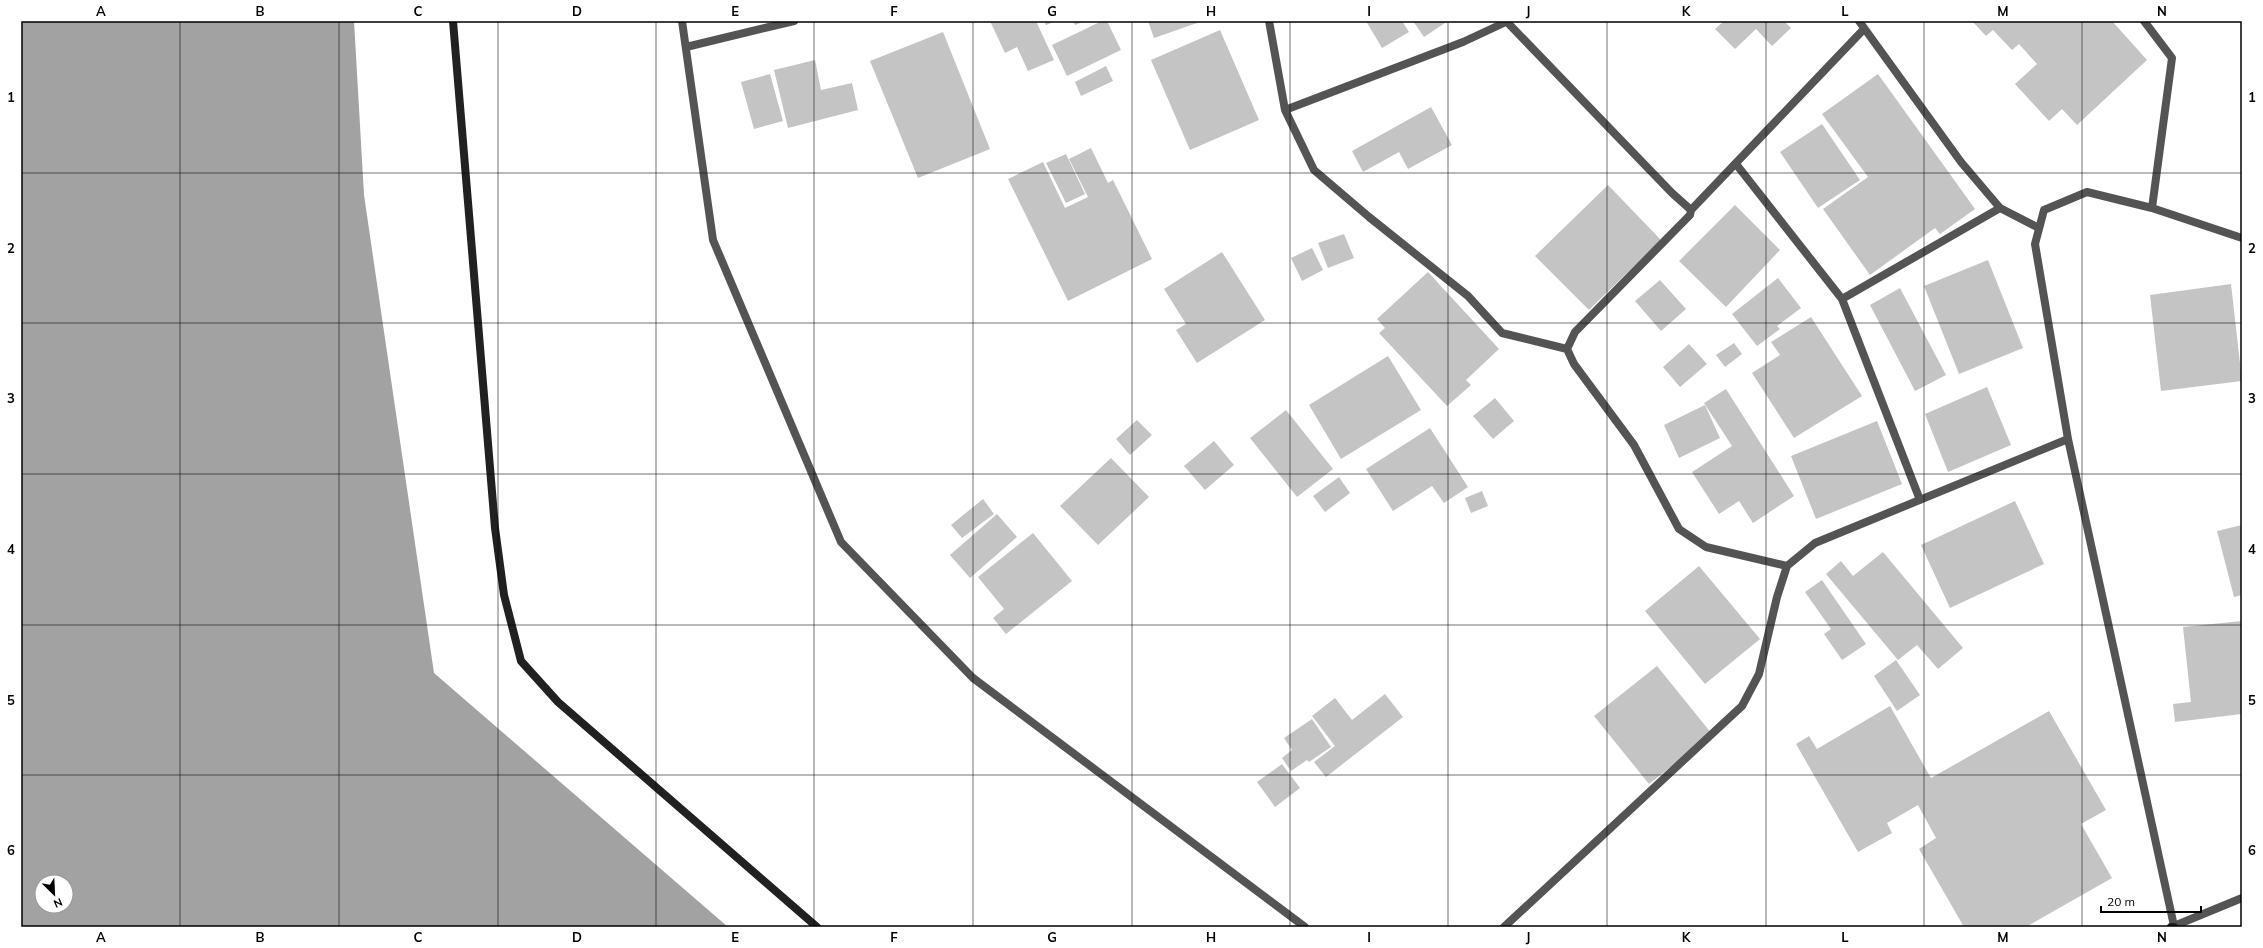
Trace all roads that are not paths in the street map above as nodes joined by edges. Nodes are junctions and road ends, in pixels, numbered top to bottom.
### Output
1 (453, 21) edge
2 (682, 21) edge
3 (794, 21) edge
4 (1269, 21) edge
5 (1508, 21) edge
6 (1859, 21) edge
7 (2144, 21) edge
8 (1864, 29) junction
9 (686, 47) junction
10 (1285, 110) junction
11 (1736, 164) junction
12 (2000, 208) junction
13 (2152, 208) junction
14 (1691, 210) junction
15 (2039, 228) junction
16 (2242, 238) edge
17 (1842, 299) junction
18 (1567, 349) junction
19 (2068, 440) junction
20 (1920, 500) junction
21 (1787, 566) junction
22 (2242, 898) edge
23 (817, 927) edge
24 (1305, 927) edge
25 (1504, 927) edge
26 (2173, 927) edge

1 - 23 street
2 - 9 street
3 - 9 street
4 - 10 street
5 - 10 street
5 - 14 street
6 - 8 street
7 - 13 street
8 - 11 street
8 - 12 street
9 - 24 street
10 - 18 street
11 - 14 street
11 - 17 street
12 - 15 street
12 - 17 street
13 - 15 street
13 - 16 street
14 - 18 street
15 - 19 street
17 - 20 street
18 - 21 street
19 - 20 street
19 - 26 street
20 - 21 street
21 - 25 street
22 - 26 street

